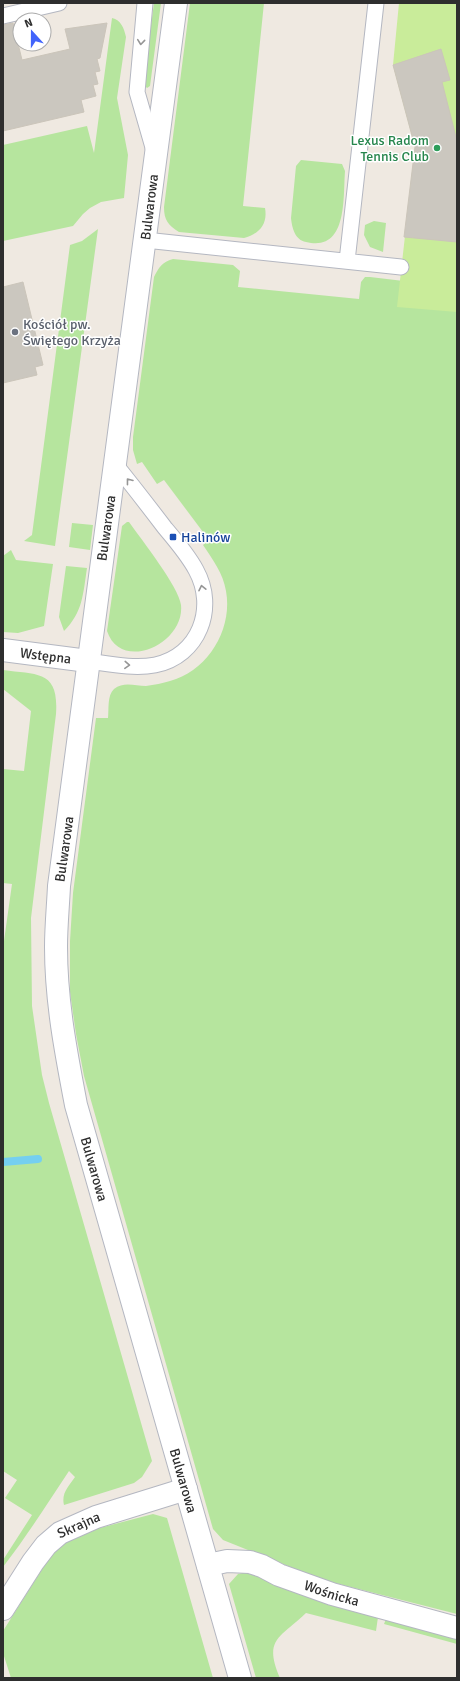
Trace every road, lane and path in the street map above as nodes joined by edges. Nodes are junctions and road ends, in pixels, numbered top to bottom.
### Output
1 (59, 3) edge
2 (145, 3) edge
3 (176, 3) edge
4 (376, 3) edge
5 (3, 16) edge
6 (156, 158) junction
7 (145, 240) junction
8 (347, 261) junction
9 (401, 267) dead end
10 (115, 464) junction
11 (3, 650) edge
12 (88, 661) junction
13 (186, 1489) junction
14 (208, 1565) junction
15 (4, 1607) edge
16 (457, 1628) edge
17 (240, 1678) edge

1 - 5 lane
2 -> 6 lane
3 - 6 street, Bulwarowa
4 - 8 lane
6 - 7 street, Bulwarowa
7 - 8 lane
7 - 10 street, Bulwarowa
8 - 9 lane
10 - 12 street, Bulwarowa
12 -> 10 lane
11 - 12 street, Wstępna
12 - 13 street, Bulwarowa
13 - 14 street, Bulwarowa
13 - 15 street, Skrajna
14 - 16 street, Wośnicka
14 - 17 street, Bulwarowa

